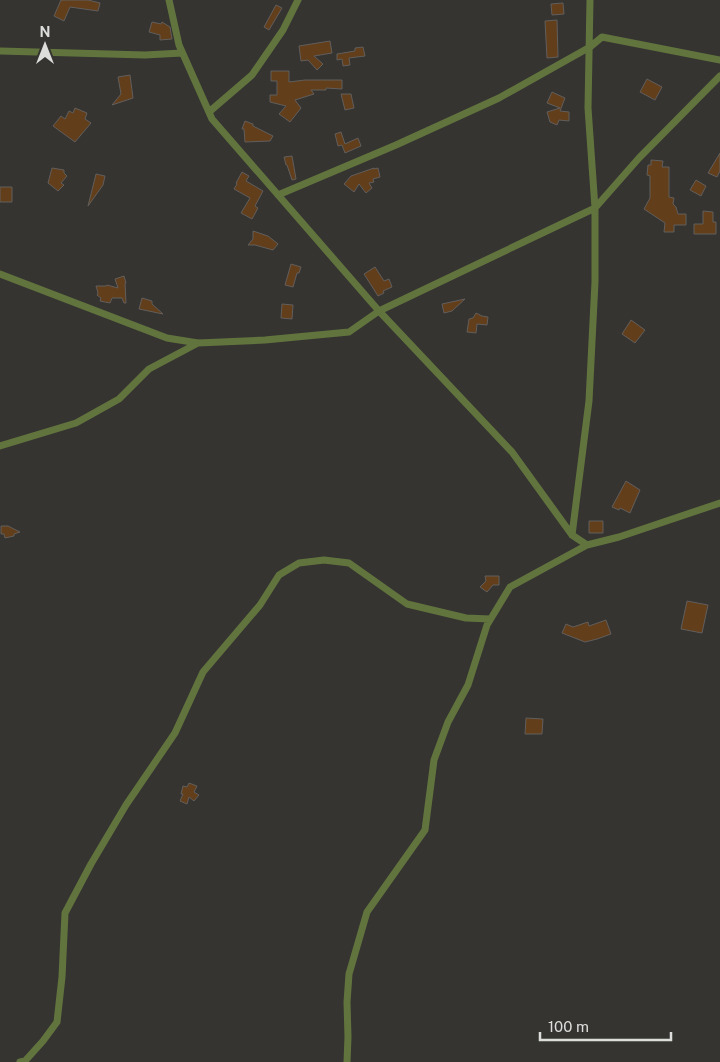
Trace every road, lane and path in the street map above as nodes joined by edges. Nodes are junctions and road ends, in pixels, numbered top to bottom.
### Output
1 (169, 0) edge
2 (298, 0) edge
3 (590, 0) edge
4 (590, 47) junction
5 (0, 52) edge
6 (182, 53) junction
7 (720, 60) edge
8 (720, 76) edge
9 (209, 112) junction
10 (278, 195) junction
11 (595, 208) junction
12 (0, 274) edge
13 (379, 311) junction
14 (198, 343) junction
15 (0, 446) edge
16 (720, 503) edge
17 (572, 535) junction
18 (587, 545) junction
19 (490, 619) junction
20 (20, 1062) edge
21 (347, 1062) edge

1 - 6 street
2 - 9 street
3 - 4 street
4 - 7 street
4 - 10 street
4 - 11 street
5 - 6 street
6 - 9 street
8 - 11 street
9 - 10 street
10 - 13 street
11 - 13 street
11 - 17 street
12 - 14 street
13 - 14 street
13 - 17 street
14 - 15 street
16 - 18 street
17 - 18 street
18 - 19 street
19 - 20 street
19 - 21 street

